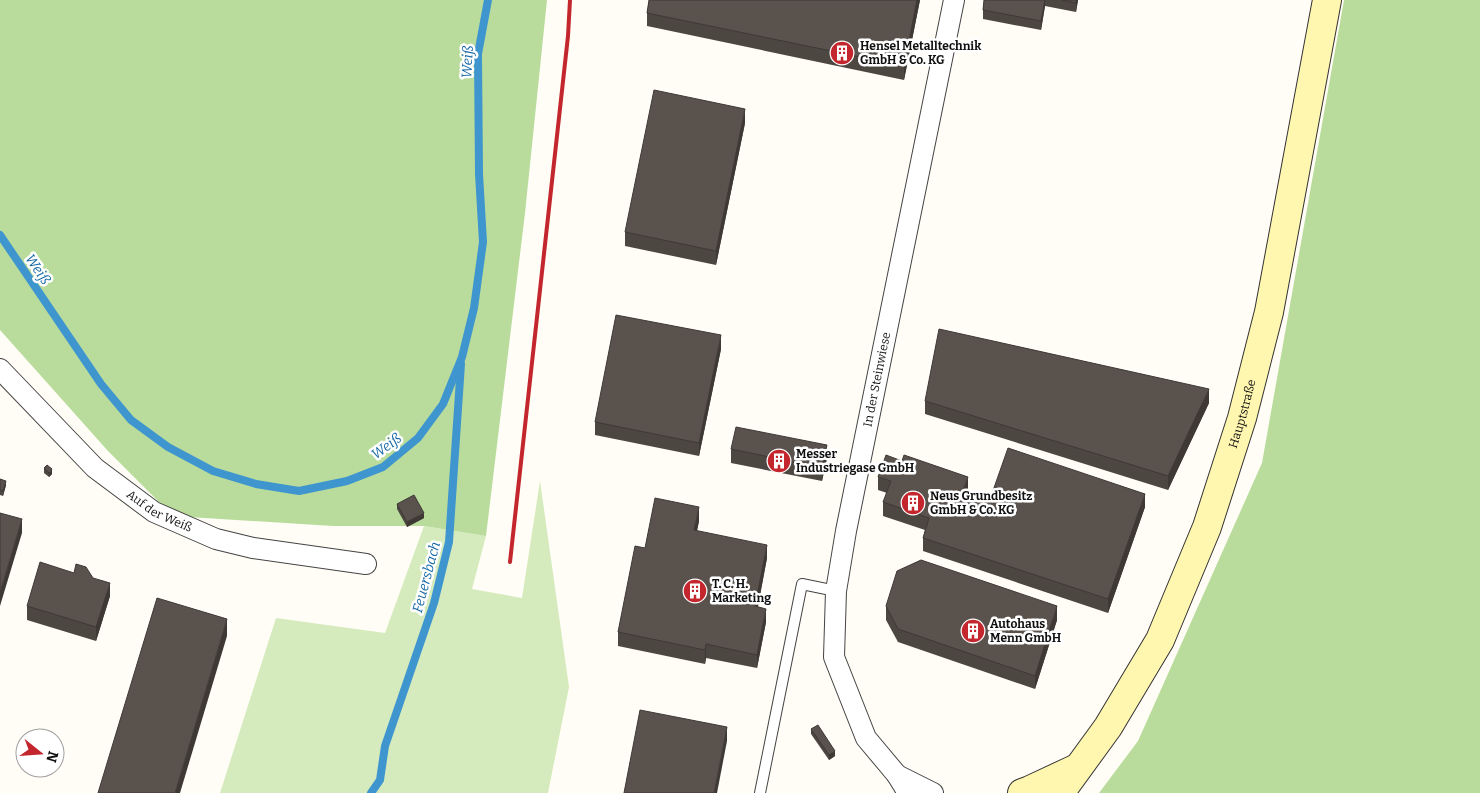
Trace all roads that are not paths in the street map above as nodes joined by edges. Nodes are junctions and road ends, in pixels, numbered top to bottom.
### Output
1 (954, 0) edge
2 (1327, 0) edge
3 (0, 370) edge
4 (366, 564) dead end
5 (836, 591) junction
6 (1079, 767) junction
7 (897, 775) junction
8 (760, 793) edge
9 (908, 793) edge
10 (932, 793) edge
11 (1022, 793) edge
12 (1060, 793) edge

1 - 5 street, In der Steinwiese
2 - 6 main road, Hauptstraße
3 - 4 street, Auf der Weiß
5 - 7 street, In der Steinwiese
5 - 8 lane
6 - 11 main road
6 - 12 main road, Hauptstraße
7 - 9 street, In der Steinwiese
7 - 10 street, In der Steinwiese

